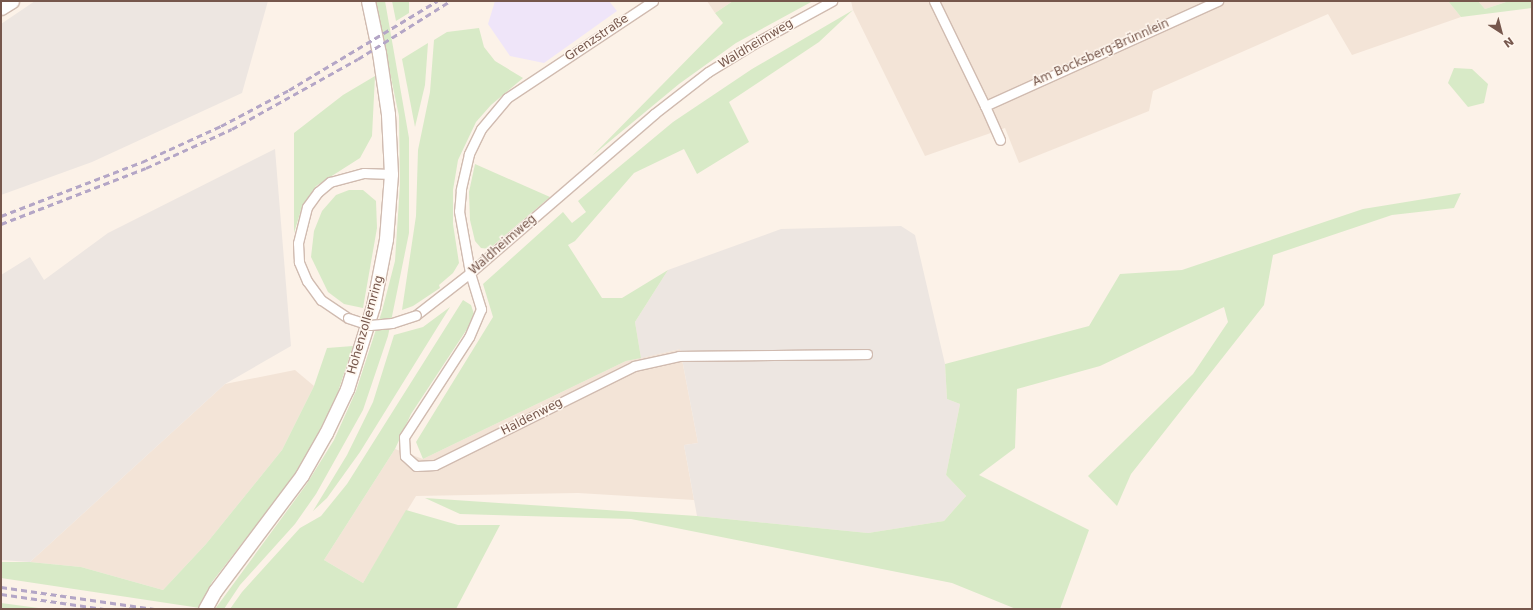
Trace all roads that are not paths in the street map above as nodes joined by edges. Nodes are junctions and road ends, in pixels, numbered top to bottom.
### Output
1 (12, 1) edge
2 (368, 1) edge
3 (653, 1) edge
4 (832, 1) edge
5 (934, 1) edge
6 (1218, 1) edge
7 (1, 8) edge
8 (985, 106) junction
9 (1000, 140) dead end
10 (391, 174) junction
11 (470, 273) junction
12 (867, 354) dead end
13 (205, 609) edge

1 - 7 main road
2 - 10 main road, Hohenzollernring
3 - 11 street, Grenzstraße
4 - 11 street, Waldheimweg
5 - 8 street
6 - 8 street, Am Bocksberg-Brünnlein
8 - 9 street
10 - 11 street, Waldheimweg, bridge
10 - 13 main road, Hohenzollernring
11 - 12 street, Haldenweg

